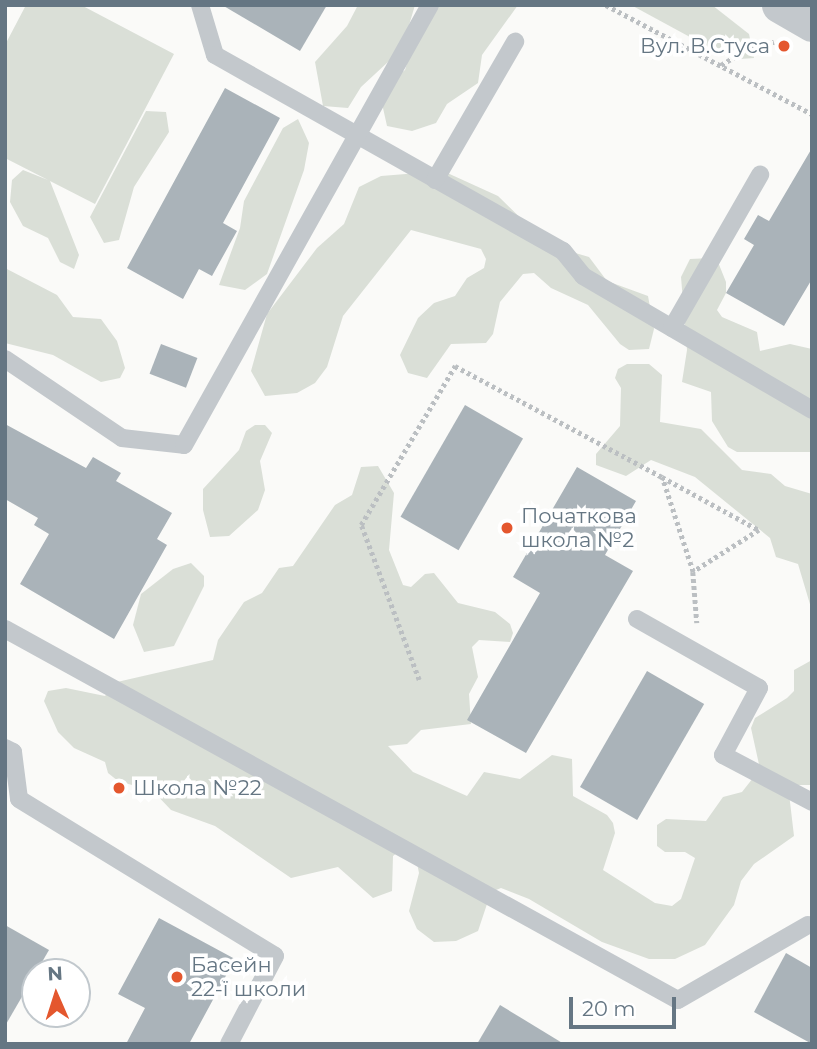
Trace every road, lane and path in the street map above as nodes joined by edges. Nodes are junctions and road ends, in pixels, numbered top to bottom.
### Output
1 (200, 5) edge
2 (429, 5) edge
3 (607, 5) edge
4 (779, 5) edge
5 (812, 24) edge
6 (515, 42) dead end
7 (784, 46) dead end
8 (721, 66) junction
9 (812, 114) edge
10 (356, 136) junction
11 (760, 175) dead end
12 (435, 180) junction
13 (672, 328) junction
14 (5, 359) edge
15 (812, 410) edge
16 (662, 477) junction
17 (693, 572) junction
18 (637, 619) dead end
19 (5, 629) edge
20 (683, 646) junction
21 (419, 680) dead end
22 (5, 748) edge
23 (812, 802) edge
24 (810, 923) edge
25 (229, 1044) edge

1 - 10 lane
2 - 10 lane
3 - 8 path
4 - 5 street
6 - 12 lane
7 - 8 path
8 - 9 path
10 - 12 lane
10 - 14 lane
11 - 13 lane
12 - 13 lane
13 - 15 lane
16 - 17 path
16 - 17 path
16 - 21 path
17 - 20 path
18 - 20 lane
19 - 24 lane
20 - 23 lane
22 - 25 lane

